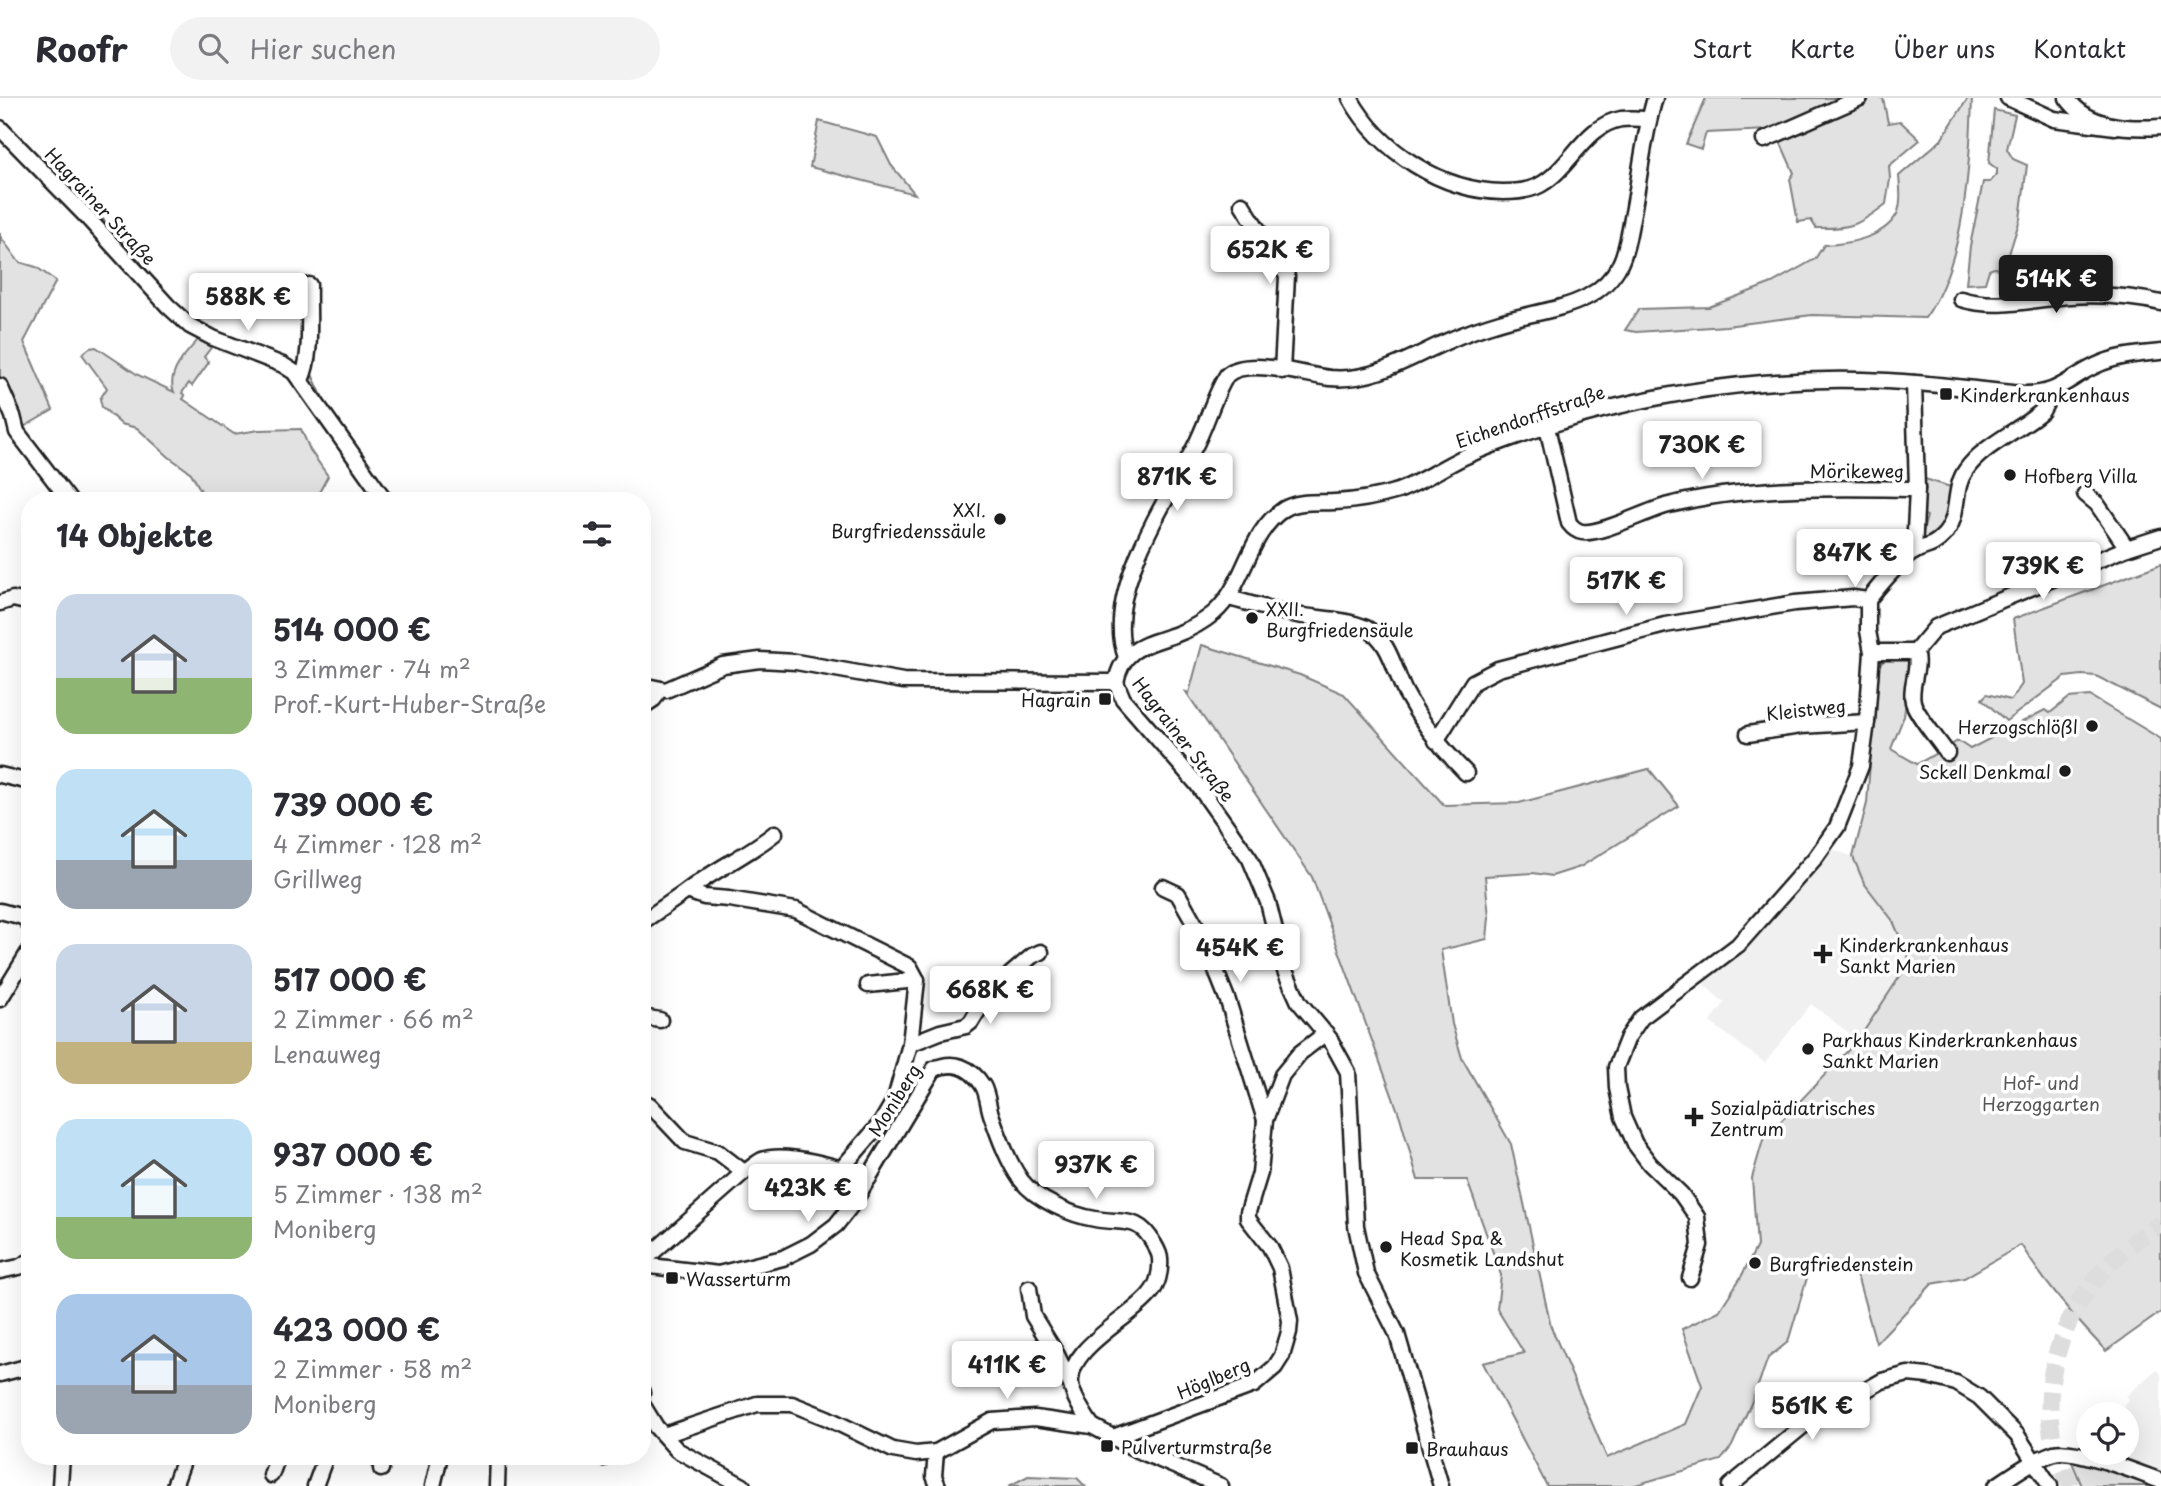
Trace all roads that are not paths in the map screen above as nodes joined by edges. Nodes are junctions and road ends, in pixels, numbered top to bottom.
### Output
1 (1350, 98) edge
2 (1655, 98) edge
3 (1860, 98) edge
4 (2008, 98) edge
5 (2067, 98) edge
6 (1648, 119) junction
7 (2115, 127) junction
8 (2161, 127) edge
9 (0, 128) edge
10 (1764, 140) dead end
11 (1242, 204) dead end
12 (309, 285) dead end
13 (1962, 299) dead end
14 (2161, 303) edge
15 (2161, 352) edge
16 (1282, 371) junction
17 (301, 380) junction
18 (1914, 383) junction
19 (0, 386) edge
20 (2049, 392) junction
21 (1547, 427) junction
22 (1917, 489) junction
23 (63, 492) edge
24 (379, 492) edge
25 (2085, 494) dead end
26 (2161, 537) edge
27 (2127, 548) junction
28 (1914, 552) junction
29 (1229, 597) junction
30 (1868, 600) junction
31 (21, 601) edge
32 (0, 603) edge
33 (1872, 652) junction
34 (1915, 652) junction
35 (1126, 657) junction
36 (1116, 682) junction
37 (651, 688) edge
38 (659, 690) junction
39 (651, 701) edge
40 (1867, 722) junction
41 (1748, 734) dead end
42 (1436, 741) junction
43 (1947, 753) dead end
44 (1466, 773) dead end
45 (0, 775) edge
46 (21, 780) edge
47 (775, 833) dead end
48 (1163, 887) dead end
49 (687, 891) junction
50 (0, 911) edge
51 (21, 916) edge
52 (651, 916) edge
53 (1041, 952) dead end
54 (21, 965) edge
55 (917, 980) junction
56 (868, 985) dead end
57 (0, 999) edge
58 (651, 1018) edge
59 (660, 1020) dead end
60 (1326, 1033) junction
61 (910, 1044) junction
62 (651, 1106) edge
63 (1265, 1120) junction
64 (842, 1168) junction
65 (744, 1172) junction
66 (869, 1178) junction
67 (651, 1256) edge
68 (651, 1265) edge
69 (21, 1266) edge
70 (0, 1271) edge
71 (1690, 1278) dead end
72 (1029, 1288) dead end
73 (21, 1368) edge
74 (0, 1374) edge
75 (1071, 1387) junction
76 (651, 1421) edge
77 (1093, 1426) junction
78 (664, 1435) junction
79 (1113, 1437) junction
80 (936, 1451) junction
81 (2034, 1462) junction
82 (61, 1465) edge
83 (182, 1465) edge
84 (275, 1465) edge
85 (322, 1465) edge
86 (438, 1465) edge
87 (498, 1465) edge
88 (271, 1475) dead end
89 (2161, 1481) edge
90 (60, 1486) edge
91 (174, 1486) edge
92 (314, 1486) edge
93 (433, 1486) edge
94 (497, 1486) edge
95 (743, 1486) edge
96 (938, 1486) edge
97 (1222, 1486) edge
98 (1441, 1486) edge
99 (1730, 1486) edge
100 (1996, 1486) edge
101 (2050, 1486) edge

1 - 6 street
2 - 6 street
3 - 10 street
4 - 7 street
5 - 7 street
6 - 16 street
7 - 8 street
9 - 17 street, Hagrainer Straße
11 - 16 street
12 - 17 street
13 - 14 street
15 - 20 street
16 - 35 street
17 - 24 street, Hagrainer Straße
18 - 20 street, Eichendorffstraße
18 - 21 street, Eichendorffstraße
18 - 22 street
19 - 23 street
20 - 28 street
21 - 22 street, Mörikeweg
21 - 29 street, Eichendorffstraße
22 - 28 street
25 - 27 street
26 - 27 street
27 - 34 street
28 - 30 street
29 - 35 street, Eichendorffstraße
29 - 42 street
30 - 33 street
30 - 42 street
31 - 32 street
33 - 34 street
33 - 40 street
34 - 43 street
35 - 36 street
36 - 38 street, Hagrainer Straße
36 - 60 street, Hagrainer Straße
37 - 38 street
38 - 39 street, Hagrainer Straße
40 - 41 street, Kleistweg
40 - 71 street
42 - 44 street
45 - 46 street
47 - 49 street
48 - 63 street, Höglberg
49 - 52 street
49 - 55 street
50 - 51 street
53 - 61 street, Moniberg
54 - 57 street
55 - 56 street
55 - 61 street, Moniberg
58 - 59 street
60 - 63 street, Höglberg
60 - 98 street, Hagrainer Straße
61 - 64 street, Moniberg
62 - 65 street
63 - 79 street, Höglberg
64 - 65 street, Moniberg
64 - 66 street, Moniberg
65 - 67 street, Moniberg
66 - 68 street, Moniberg
66 - 75 street, Moniberg
69 - 70 street
72 - 75 street
73 - 74 street
75 - 77 street
76 - 78 street
77 - 79 street
77 - 80 street
78 - 80 street
78 - 95 street
79 - 97 street
80 - 96 street
81 - 89 street
81 - 99 street
81 - 100 street
81 - 101 street
82 - 90 street
83 - 91 street
84 - 88 street
85 - 92 street
86 - 93 street
87 - 94 street

